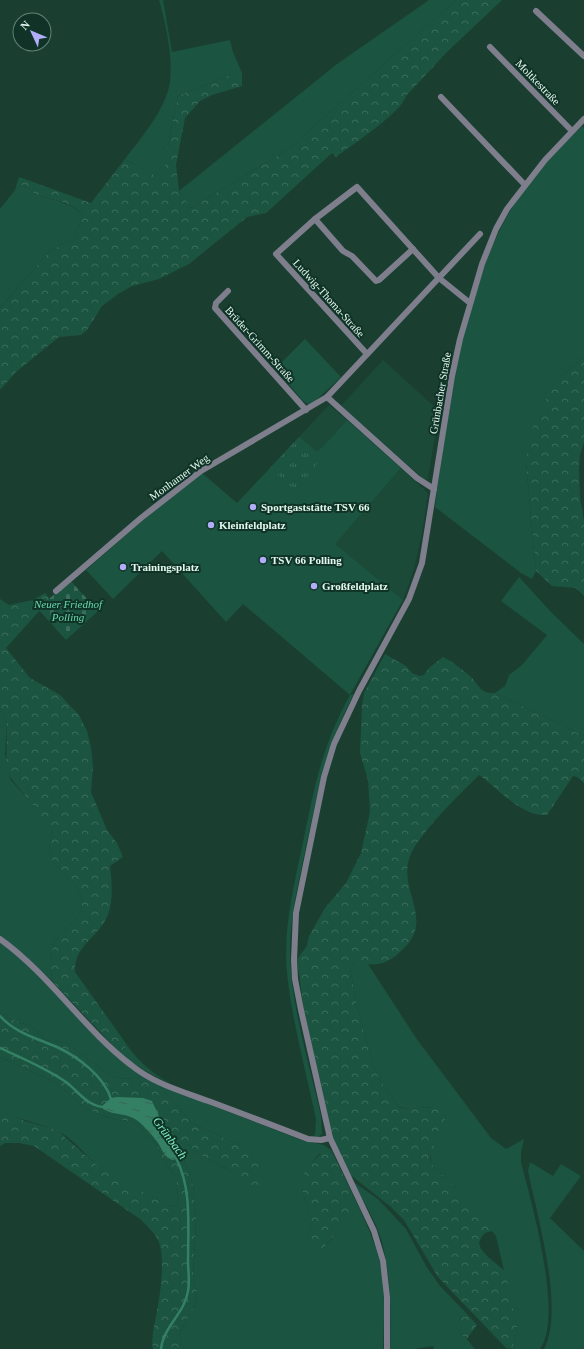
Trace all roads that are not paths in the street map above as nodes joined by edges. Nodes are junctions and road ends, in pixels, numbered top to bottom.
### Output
1 (536, 11) dead end
2 (490, 47) dead end
3 (584, 56) edge
4 (441, 97) dead end
5 (584, 119) edge
6 (572, 131) junction
7 (525, 185) junction
8 (315, 219) junction
9 (480, 234) dead end
10 (413, 249) junction
11 (440, 278) junction
12 (228, 291) dead end
13 (470, 303) junction
14 (367, 354) junction
15 (327, 397) junction
16 (306, 410) junction
17 (434, 489) junction
18 (56, 591) dead end
19 (0, 939) edge
20 (330, 1138) junction
21 (387, 1349) edge

1 - 3 street
2 - 6 street, Moltkestraße
4 - 7 street
5 - 6 street, Grünbacher Straße
6 - 7 street, Grünbacher Straße
7 - 13 street, Grünbacher Straße
8 - 10 street
8 - 10 street
8 - 14 street, Ludwig-Thoma-Straße
9 - 11 street, Monhamer Weg
10 - 11 street
11 - 13 street
11 - 14 street, Monhamer Weg
12 - 16 street, Brüder-Grimm-Straße
13 - 17 street, Grünbacher Straße
14 - 15 street, Monhamer Weg
15 - 16 street, Monhamer Weg
15 - 17 street
16 - 18 street, Monhamer Weg
17 - 20 street, Grünbacher Straße
19 - 20 street
20 - 21 street, Grünbacher Straße

